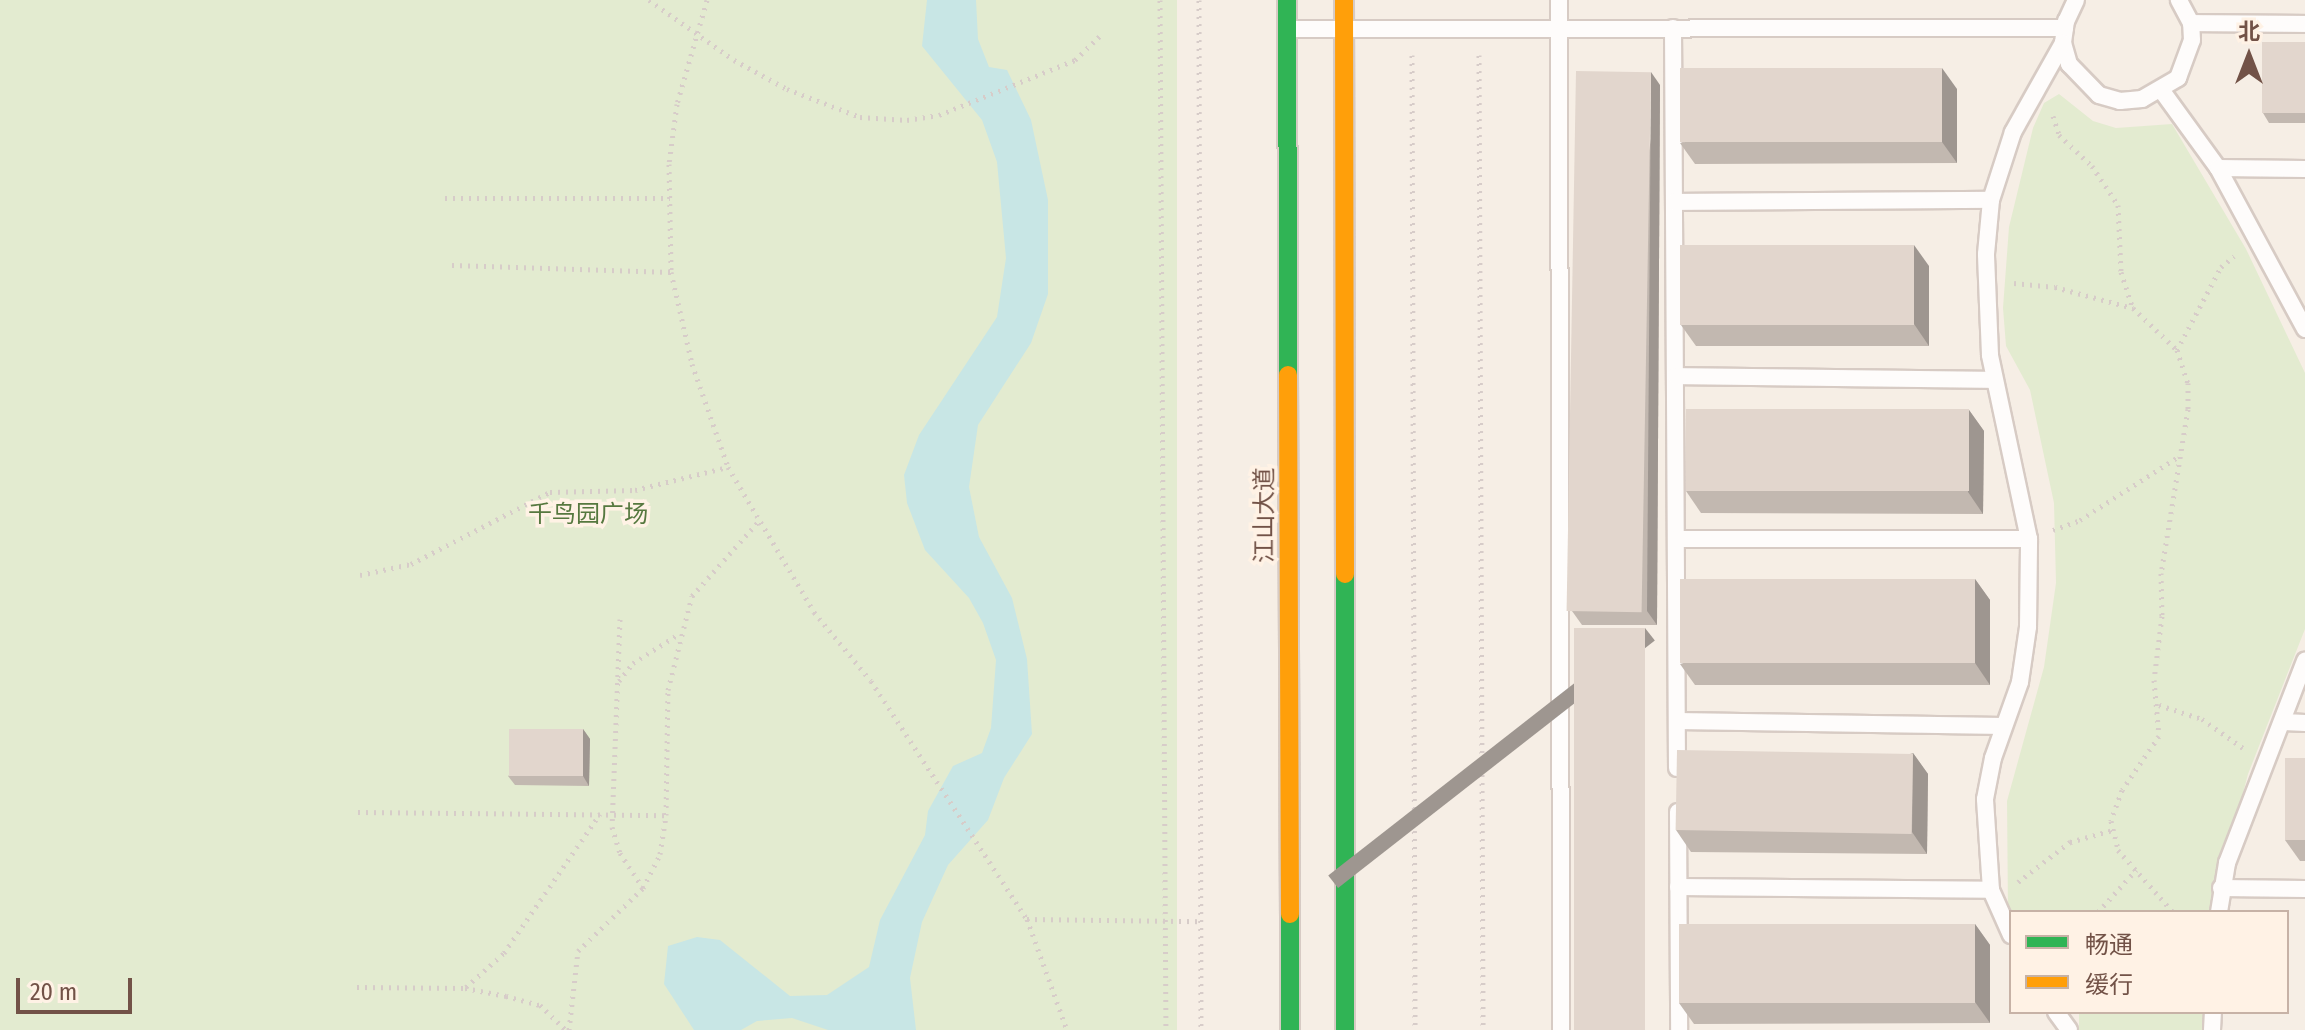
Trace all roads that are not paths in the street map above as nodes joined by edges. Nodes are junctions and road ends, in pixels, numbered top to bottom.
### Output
1 (1287, 0) edge
2 (1344, 0) edge
3 (1559, 0) edge
4 (2076, 0) edge
5 (2179, 0) edge
6 (2191, 23) junction
7 (2305, 24) edge
8 (1559, 28) junction
9 (1673, 28) junction
10 (1287, 29) junction
11 (1344, 29) junction
12 (2064, 35) junction
13 (2162, 91) junction
14 (2218, 168) junction
15 (2305, 169) edge
16 (1991, 200) junction
17 (1674, 202) junction
18 (2301, 312) edge
19 (2305, 329) edge
20 (1676, 376) junction
21 (1994, 380) junction
22 (1676, 539) junction
23 (2029, 539) junction
24 (2305, 661) edge
25 (1677, 721) junction
26 (2284, 722) junction
27 (2305, 723) edge
28 (2003, 726) junction
29 (1678, 887) junction
30 (2221, 888) junction
31 (2305, 889) edge
32 (1993, 894) junction
33 (2219, 910) edge
34 (2009, 930) edge
35 (1290, 1030) edge
36 (1345, 1030) edge
37 (1561, 1030) edge
38 (1679, 1030) edge

1 - 10 main road, 江山大道
2 - 11 main road
3 - 8 lane
4 - 12 lane
5 - 6 lane
6 - 7 lane
6 - 13 lane
8 - 9 lane
8 - 11 lane
8 - 37 lane
9 - 12 lane
9 - 17 lane
10 - 11 lane
10 - 35 main road, 江山大道
11 - 36 main road
12 - 13 lane
12 - 16 lane
13 - 14 lane
14 - 15 lane
14 - 18 lane
16 - 17 lane
16 - 21 lane
17 - 20 lane
18 - 19 lane
20 - 21 lane
20 - 22 lane
21 - 23 lane
22 - 23 lane
22 - 25 lane
23 - 28 lane
24 - 26 lane
25 - 28 lane
25 - 29 lane
26 - 27 lane
26 - 30 lane
28 - 32 lane
29 - 32 lane
29 - 38 lane
30 - 31 lane
30 - 33 lane
32 - 34 lane

